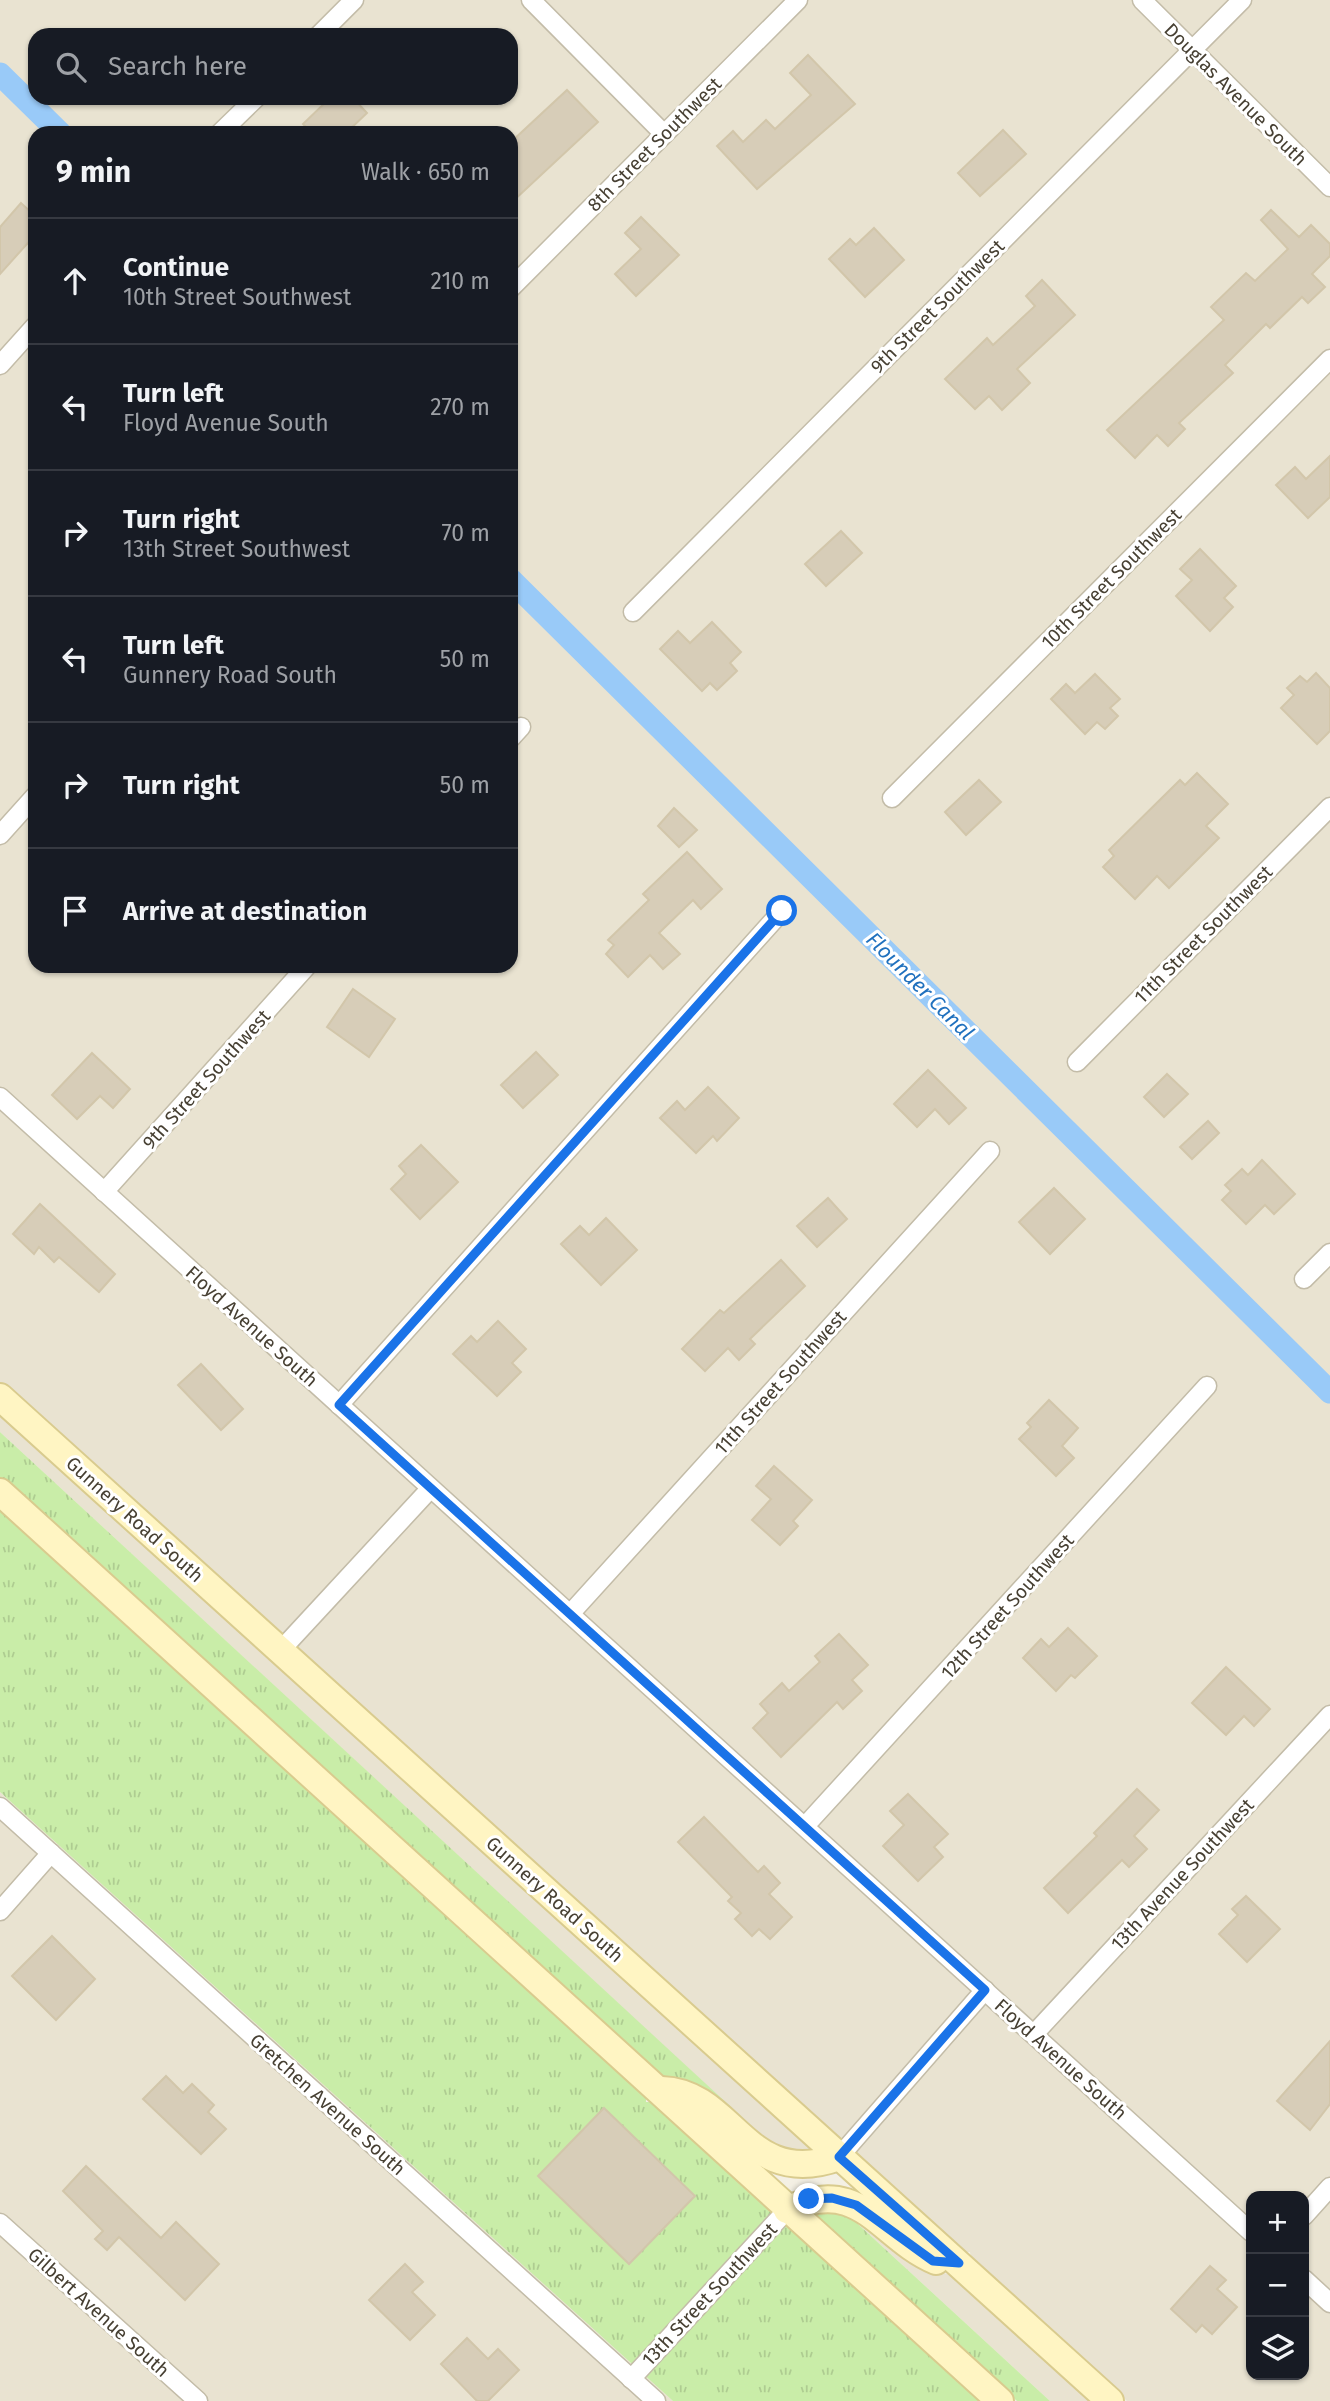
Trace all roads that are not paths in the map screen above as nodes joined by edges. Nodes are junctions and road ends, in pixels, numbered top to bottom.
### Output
1 (354, 0) edge
2 (531, 0) edge
3 (797, 0) edge
4 (1142, 0) edge
5 (1242, 0) edge
6 (326, 28) edge
7 (1192, 51) junction
8 (249, 105) edge
9 (227, 126) edge
10 (664, 134) junction
11 (1330, 187) edge
12 (518, 281) edge
13 (28, 334) edge
14 (1330, 359) edge
15 (0, 365) edge
16 (633, 612) dead end
17 (892, 798) dead end
18 (28, 804) edge
19 (1330, 807) edge
20 (0, 835) edge
21 (782, 911) dead end
22 (301, 973) edge
23 (1077, 1062) dead end
24 (0, 1097) edge
25 (990, 1151) dead end
26 (104, 1192) junction
27 (1330, 1253) edge
28 (1304, 1279) dead end
29 (1207, 1386) dead end
30 (0, 1397) edge
31 (339, 1405) junction
32 (430, 1489) junction
33 (0, 1492) edge
34 (570, 1614) junction
35 (281, 1650) junction
36 (1330, 1715) edge
37 (0, 1807) edge
38 (806, 1825) junction
39 (51, 1853) junction
40 (0, 1911) edge
41 (985, 1990) junction
42 (1034, 2034) junction
43 (657, 2090) junction
44 (839, 2157) junction
45 (1330, 2187) edge
46 (787, 2210) junction
47 (1309, 2210) edge
48 (0, 2223) edge
49 (1246, 2227) edge
50 (959, 2263) junction
51 (1309, 2284) edge
52 (1330, 2303) edge
53 (631, 2379) junction
54 (198, 2401) edge
55 (656, 2401) edge
56 (1000, 2401) edge
57 (1110, 2401) edge

1 - 6 street
2 - 10 street
3 - 10 street, 8th Street Southwest
4 - 7 street, Douglas Avenue South
5 - 7 street, 9th Street Southwest
7 - 11 street, Douglas Avenue South
7 - 16 street, 9th Street Southwest
8 - 9 street
10 - 12 street, 8th Street Southwest
13 - 15 street
14 - 17 street, 10th Street Southwest
18 - 20 street
19 - 23 street, 11th Street Southwest
21 - 31 street
22 - 26 street, 9th Street Southwest
24 - 26 street, Floyd Avenue South
25 - 34 street, 11th Street Southwest
26 - 31 street, Floyd Avenue South
27 - 28 street
29 - 38 street, 12th Street Southwest
30 - 35 main road, Gunnery Road South
31 - 32 street, Floyd Avenue South
32 - 34 street, Floyd Avenue South
32 - 35 street
33 - 43 main road
34 - 38 street, Floyd Avenue South
35 - 44 main road, Gunnery Road South
36 - 42 street, 13th Avenue Southwest
37 - 39 street, Gretchen Avenue South
38 - 41 street, Floyd Avenue South
39 - 40 street
39 - 53 street, Gretchen Avenue South
41 - 42 street, Floyd Avenue South
41 - 44 street
42 - 49 street, Floyd Avenue South
43 - 44 main road
43 - 46 main road
44 - 50 main road, Gunnery Road South
45 - 47 street
46 - 50 main road
46 - 53 street, 13th Street Southwest
46 - 56 main road
48 - 54 street, Gilbert Avenue South
50 - 57 main road, Gunnery Road South
51 - 52 street
53 - 55 street, Gretchen Avenue South

